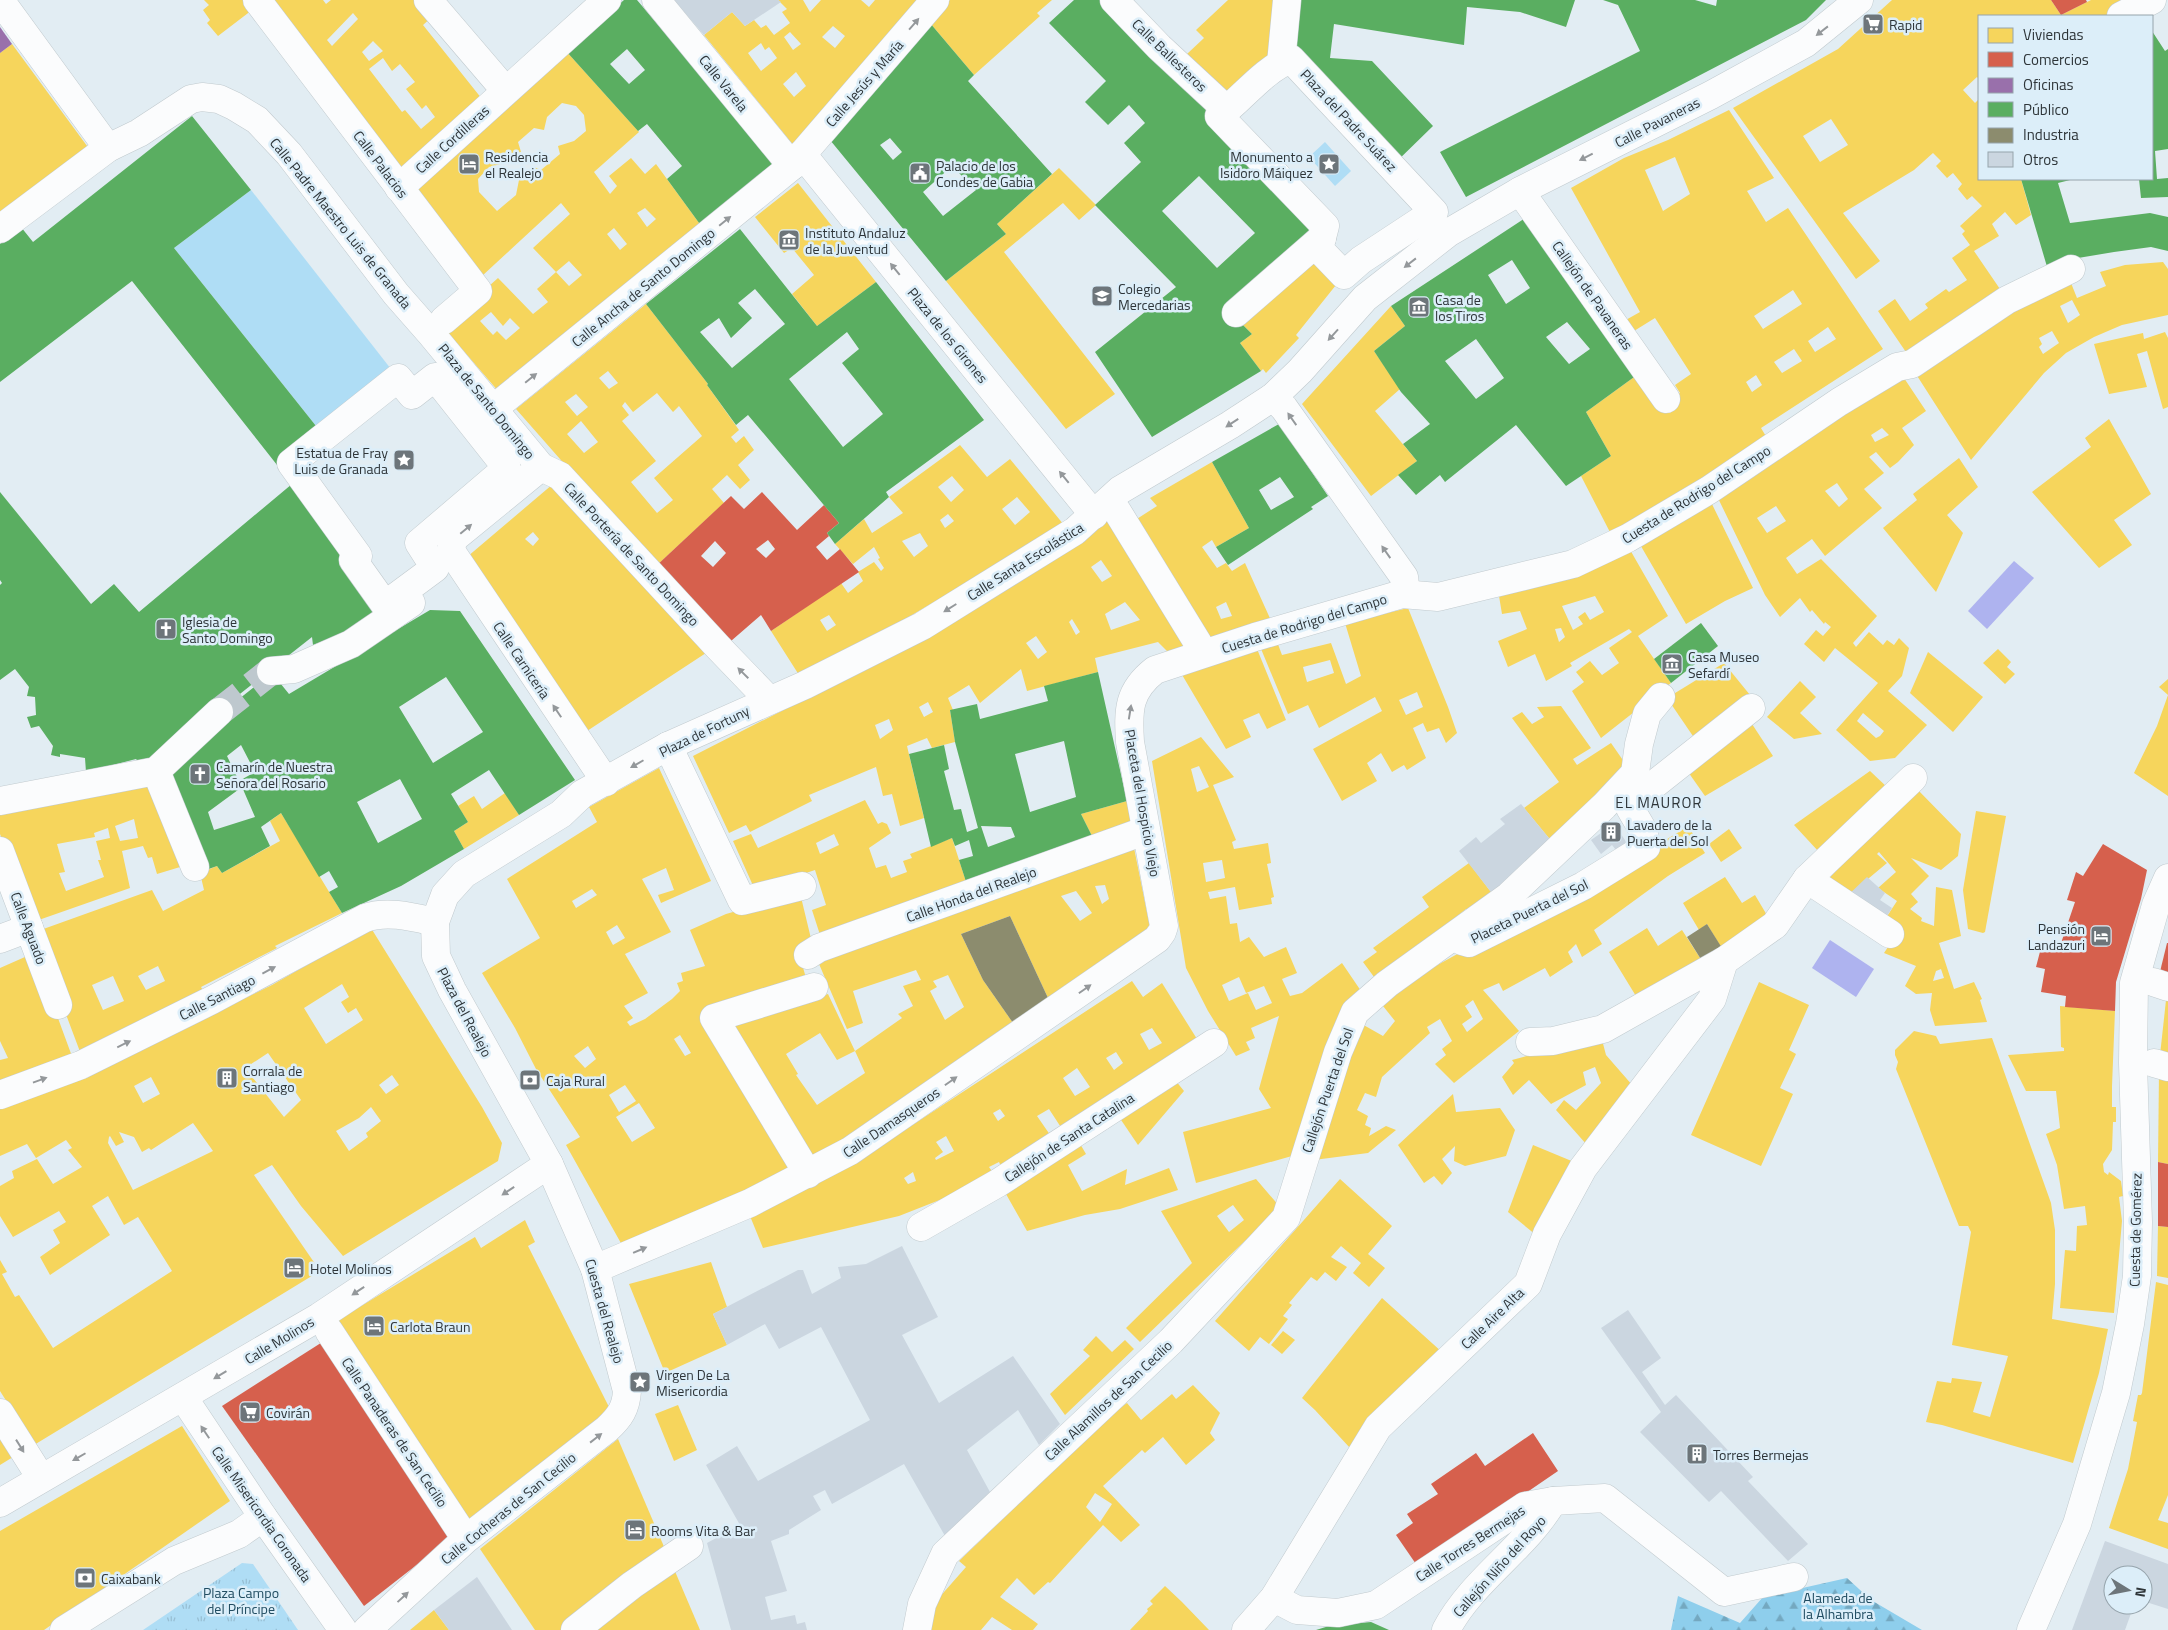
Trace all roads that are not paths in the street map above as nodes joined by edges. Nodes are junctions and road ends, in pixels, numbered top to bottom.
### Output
1 (0, 0) edge
2 (428, 0) edge
3 (607, 0) edge
4 (656, 0) edge
5 (935, 0) edge
6 (1114, 0) edge
7 (1288, 0) edge
8 (1859, 0) edge
9 (2152, 0) edge
10 (2159, 0) edge
11 (260, 3) edge
12 (2168, 6) edge
13 (2124, 15) edge
14 (1281, 63) junction
15 (505, 90) junction
16 (1227, 110) junction
17 (108, 148) junction
18 (797, 160) junction
19 (399, 188) junction
20 (1520, 191) junction
21 (0, 229) edge
22 (1322, 238) junction
23 (2070, 269) dead end
24 (1365, 298) joint
25 (1236, 314) dead end
26 (438, 328) junction
27 (1273, 397) junction
28 (1666, 399) dead end
29 (493, 409) junction
30 (291, 463) joint
31 (541, 467) junction
32 (1105, 513) junction
33 (461, 568) junction
34 (1406, 594) junction
35 (1204, 653) junction
36 (1171, 664) joint
37 (283, 670) tunnel mouth
38 (805, 686) joint
39 (1661, 697) dead end
40 (769, 700) junction
41 (1751, 708) dead end
42 (219, 712) tunnel mouth
43 (668, 746) junction
44 (156, 771) junction
45 (1913, 778) dead end
46 (606, 782) junction
47 (0, 801) edge
48 (1136, 834) dead end
49 (0, 851) edge
50 (195, 867) dead end
51 (2168, 878) edge
52 (1807, 879) junction
53 (802, 886) dead end
54 (435, 922) junction
55 (29, 928) junction
56 (1162, 932) joint
57 (1890, 934) dead end
58 (1451, 938) junction
59 (0, 939) edge
60 (808, 956) dead end
61 (1724, 961) junction
62 (814, 987) dead end
63 (58, 1005) dead end
64 (1530, 1042) dead end
65 (1214, 1043) dead end
66 (0, 1095) edge
67 (549, 1164) junction
68 (1300, 1169) joint
69 (808, 1174) junction
70 (921, 1227) dead end
71 (595, 1268) junction
72 (329, 1332) dead end
73 (183, 1397) junction
74 (626, 1406) joint
75 (0, 1414) edge
76 (41, 1478) junction
77 (1553, 1501) junction
78 (0, 1503) edge
79 (263, 1517) junction
80 (462, 1533) dead end
81 (689, 1546) dead end
82 (1794, 1577) dead end
83 (1274, 1598) junction
84 (64, 1630) edge
85 (343, 1630) edge
86 (367, 1630) edge
87 (575, 1630) edge
88 (917, 1630) edge
89 (1246, 1630) edge
90 (1446, 1630) edge
91 (2031, 1630) edge

1 - 17 street
2 - 15 street
3 - 15 street, Calle Cordilleras
4 - 18 street, Calle Varela
18 -> 5 street, Calle Jesús y María
6 - 16 street, Calle Ballesteros
7 - 14 street
8 -> 20 street, Calle Pavaneras
9 - 13 street
10 - 12 street
11 - 19 street, Calle Palacios
14 - 16 street
14 - 22 street, Plaza del Padre Suárez
15 - 19 street, Calle Cordilleras
16 - 22 street, Plaza del Padre Suárez
17 - 21 street
17 - 26 street, Calle Padre Maestro Luis de Granada
29 -> 18 street, Calle Ancha de Santo Domingo
32 -> 18 street, Plaza de los Girones
19 - 26 street, Calle Palacios
20 -> 24 street, Calle Pavaneras
20 - 28 street, Callejón de Pavaneras
22 - 25 street
23 - 34 street, Cuesta de Rodrigo del Campo
24 -> 27 street, Calle Santa Escolástica
26 - 29 street, Plaza de Santo Domingo
27 -> 32 street, Calle Santa Escolástica
34 -> 27 street
29 - 31 street, Plaza de Santo Domingo
30 - 30 street, Plaza de Santo Domingo
33 -> 31 street, Plaza de Santo Domingo
40 -> 31 street, Calle Portería de Santo Domingo
32 - 35 street, Plaza de los Girones
32 -> 38 street, Calle Santa Escolástica
33 - 37 street
46 -> 33 street, Calle Carnicería
34 - 35 street, Cuesta de Rodrigo del Campo
35 - 36 street, Cuesta de Rodrigo del Campo
56 -> 36 street, Placeta del Hospicio Viejo
38 - 40 street, Plaza de Fortuny
39 - 58 street, Placeta Puerta del Sol
40 - 43 street, Plaza de Fortuny
41 - 58 street, Placeta Puerta del Sol
42 - 44 street
43 -> 46 street, Plaza de Fortuny
43 - 53 street
44 - 47 street
44 - 50 street
45 - 52 street
46 - 54 street, Plaza del Realejo
48 - 60 street, Calle Honda del Realejo
49 - 55 street, Calle Aguado
51 - 91 street, Cuesta de Gomérez
52 - 57 street
52 - 61 street
66 -> 54 street, Calle Santiago
54 - 67 street, Plaza del Realejo
55 - 59 street
55 - 63 street, Calle Aguado
69 -> 56 street, Calle Damasqueros
58 - 68 street, Callejón Puerta del Sol
61 - 64 street
61 - 83 street, Calle Aire Alta
62 - 69 street
65 - 70 street, Callejón de Santa Catalina
67 - 71 street, Cuesta del Realejo
67 -> 73 street, Calle Molinos
68 - 88 street, Calle Alamillos de San Cecilio
71 -> 69 street, Calle Damasqueros
71 - 74 street, Cuesta del Realejo
72 - 80 street, Calle Panaderas de San Cecilio
73 -> 76 street, Calle Molinos
79 -> 73 street, Calle Misericordia Coronada
86 -> 74 street, Calle Cocheras de San Cecilio
75 -> 76 street
76 - 78 street, Calle Molinos
77 - 82 street, Calle Torres Bermejas
77 - 83 street, Calle Torres Bermejas
77 - 90 street, Callejón Niño del Royo
79 - 84 street
79 - 85 street, Calle Misericordia Coronada
81 - 87 street
83 - 89 street, Calle Aire Alta

